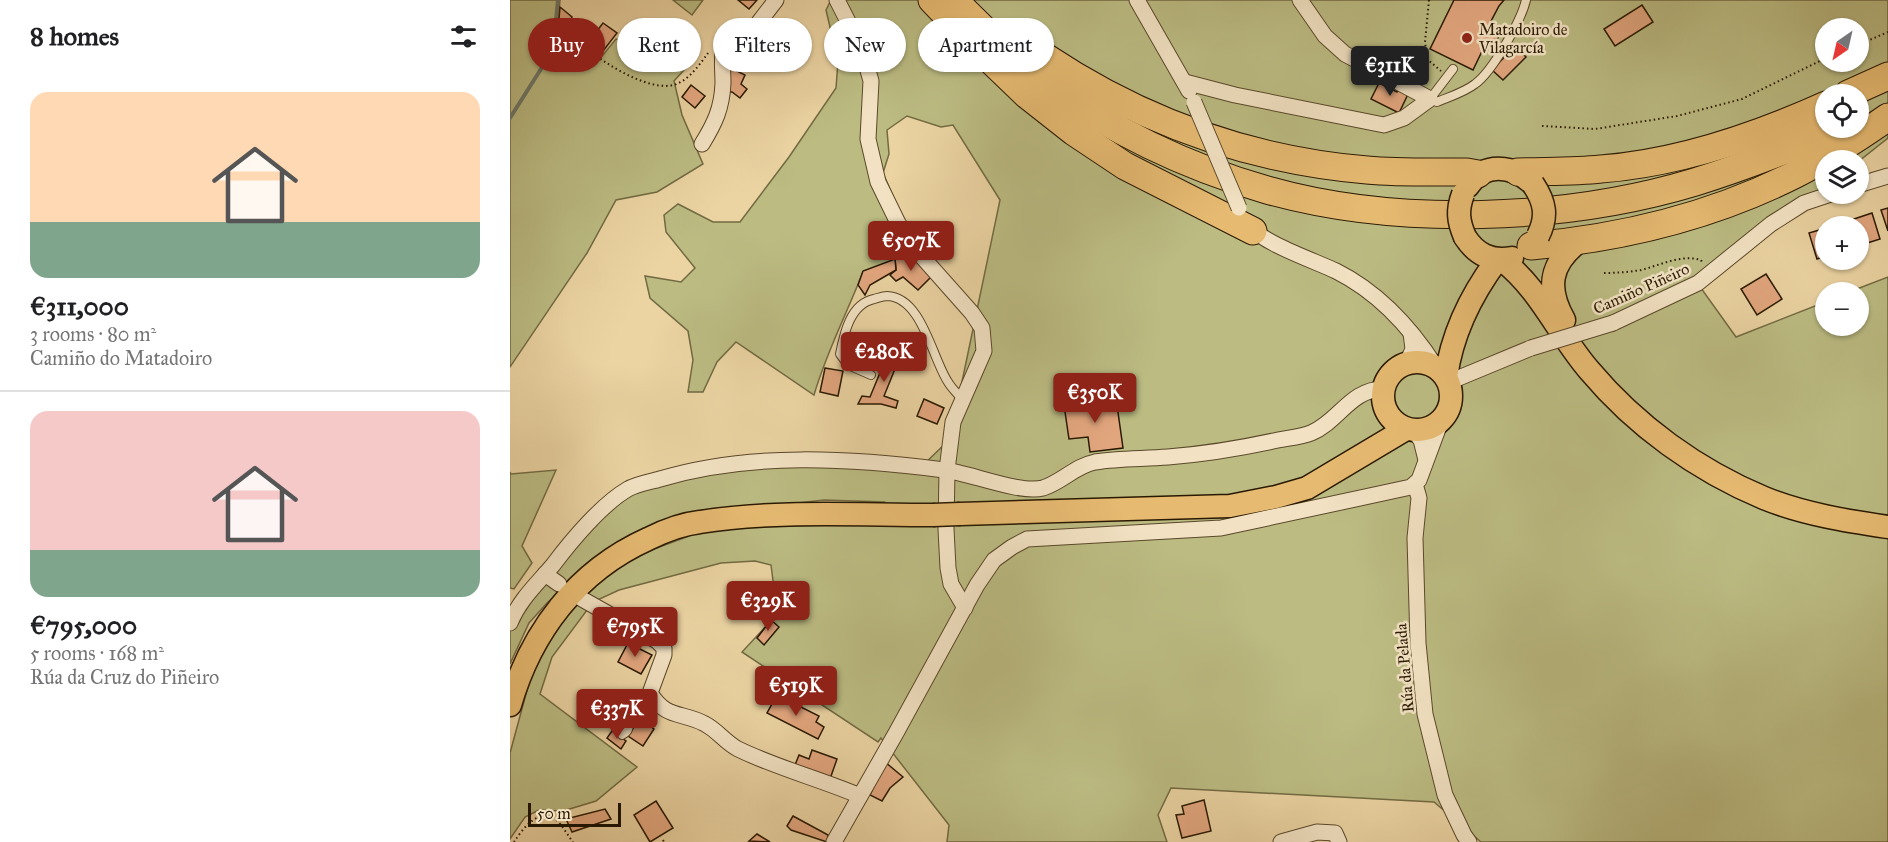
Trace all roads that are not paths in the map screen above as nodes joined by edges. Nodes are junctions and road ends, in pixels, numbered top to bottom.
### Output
1 (776, 0) edge
2 (837, 0) edge
3 (932, 0) edge
4 (954, 0) edge
5 (970, 0) edge
6 (1137, 0) edge
7 (1300, 0) edge
8 (1526, 0) edge
9 (1451, 72) road end
10 (1888, 76) edge
11 (1185, 82) junction
12 (1869, 85) edge
13 (1888, 98) edge
14 (1430, 99) junction
15 (1869, 109) edge
16 (1815, 110) edge
17 (1888, 117) edge
18 (1815, 138) edge
19 (702, 144) dead end
20 (1888, 176) edge
21 (1526, 178) junction
22 (1869, 182) edge
23 (1470, 184) junction
24 (1815, 199) edge
25 (1246, 219) junction
26 (1468, 241) junction
27 (1578, 242) junction
28 (1532, 244) junction
29 (1499, 260) junction
30 (1475, 290) junction
31 (1540, 299) junction
32 (1411, 333) junction
33 (1431, 368) junction
34 (871, 375) dead end
35 (963, 399) junction
36 (1384, 399) junction
37 (1635, 418) junction
38 (1442, 421) junction
39 (1409, 429) junction
40 (1426, 460) junction
41 (1347, 464) junction
42 (947, 470) junction
43 (1415, 484) junction
44 (1888, 527) edge
45 (545, 574) junction
46 (559, 584) dead end
47 (582, 599) dead end
48 (964, 608) junction
49 (510, 623) edge
50 (510, 705) edge
51 (658, 705) junction
52 (629, 722) dead end
53 (860, 796) junction
54 (834, 842) edge
55 (1281, 842) edge
56 (1339, 842) edge
57 (1469, 842) edge

1 - 19 street
2 - 35 street
3 - 25 highway
4 - 18 highway
5 - 23 highway
6 - 11 street
7 - 14 street
8 - 14 lane
9 - 14 lane
10 - 12 highway
11 - 14 street
11 - 25 street, bridge
13 - 15 highway
16 - 21 highway
17 - 27 highway
20 - 22 street
21 - 23 main road
21 - 28 main road, bridge
23 - 26 main road, bridge
24 - 33 street, Camiño Piñeiro, bridge
25 - 32 street
26 - 29 main road
26 - 30 main road
27 - 28 highway
27 - 37 main road
28 - 29 main road
28 - 31 main road
29 - 30 main road
29 - 31 main road
30 - 33 main road
31 - 37 main road
32 - 33 street
32 - 33 street
33 - 36 main road
33 - 38 main road
34 - 35 lane
35 - 42 street
36 - 39 main road
36 - 41 main road
36 - 42 street
37 - 44 main road
38 - 39 main road
38 - 40 street
39 - 40 street
39 - 41 main road
40 - 43 street
41 - 50 main road, bridge
42 - 45 street
42 - 48 street
43 - 48 street
43 - 57 street, Rúa da Pelada
45 - 46 street
45 - 49 street
47 - 51 street
48 - 53 street
51 - 52 lane
51 - 53 street
53 - 54 street
55 - 56 street

